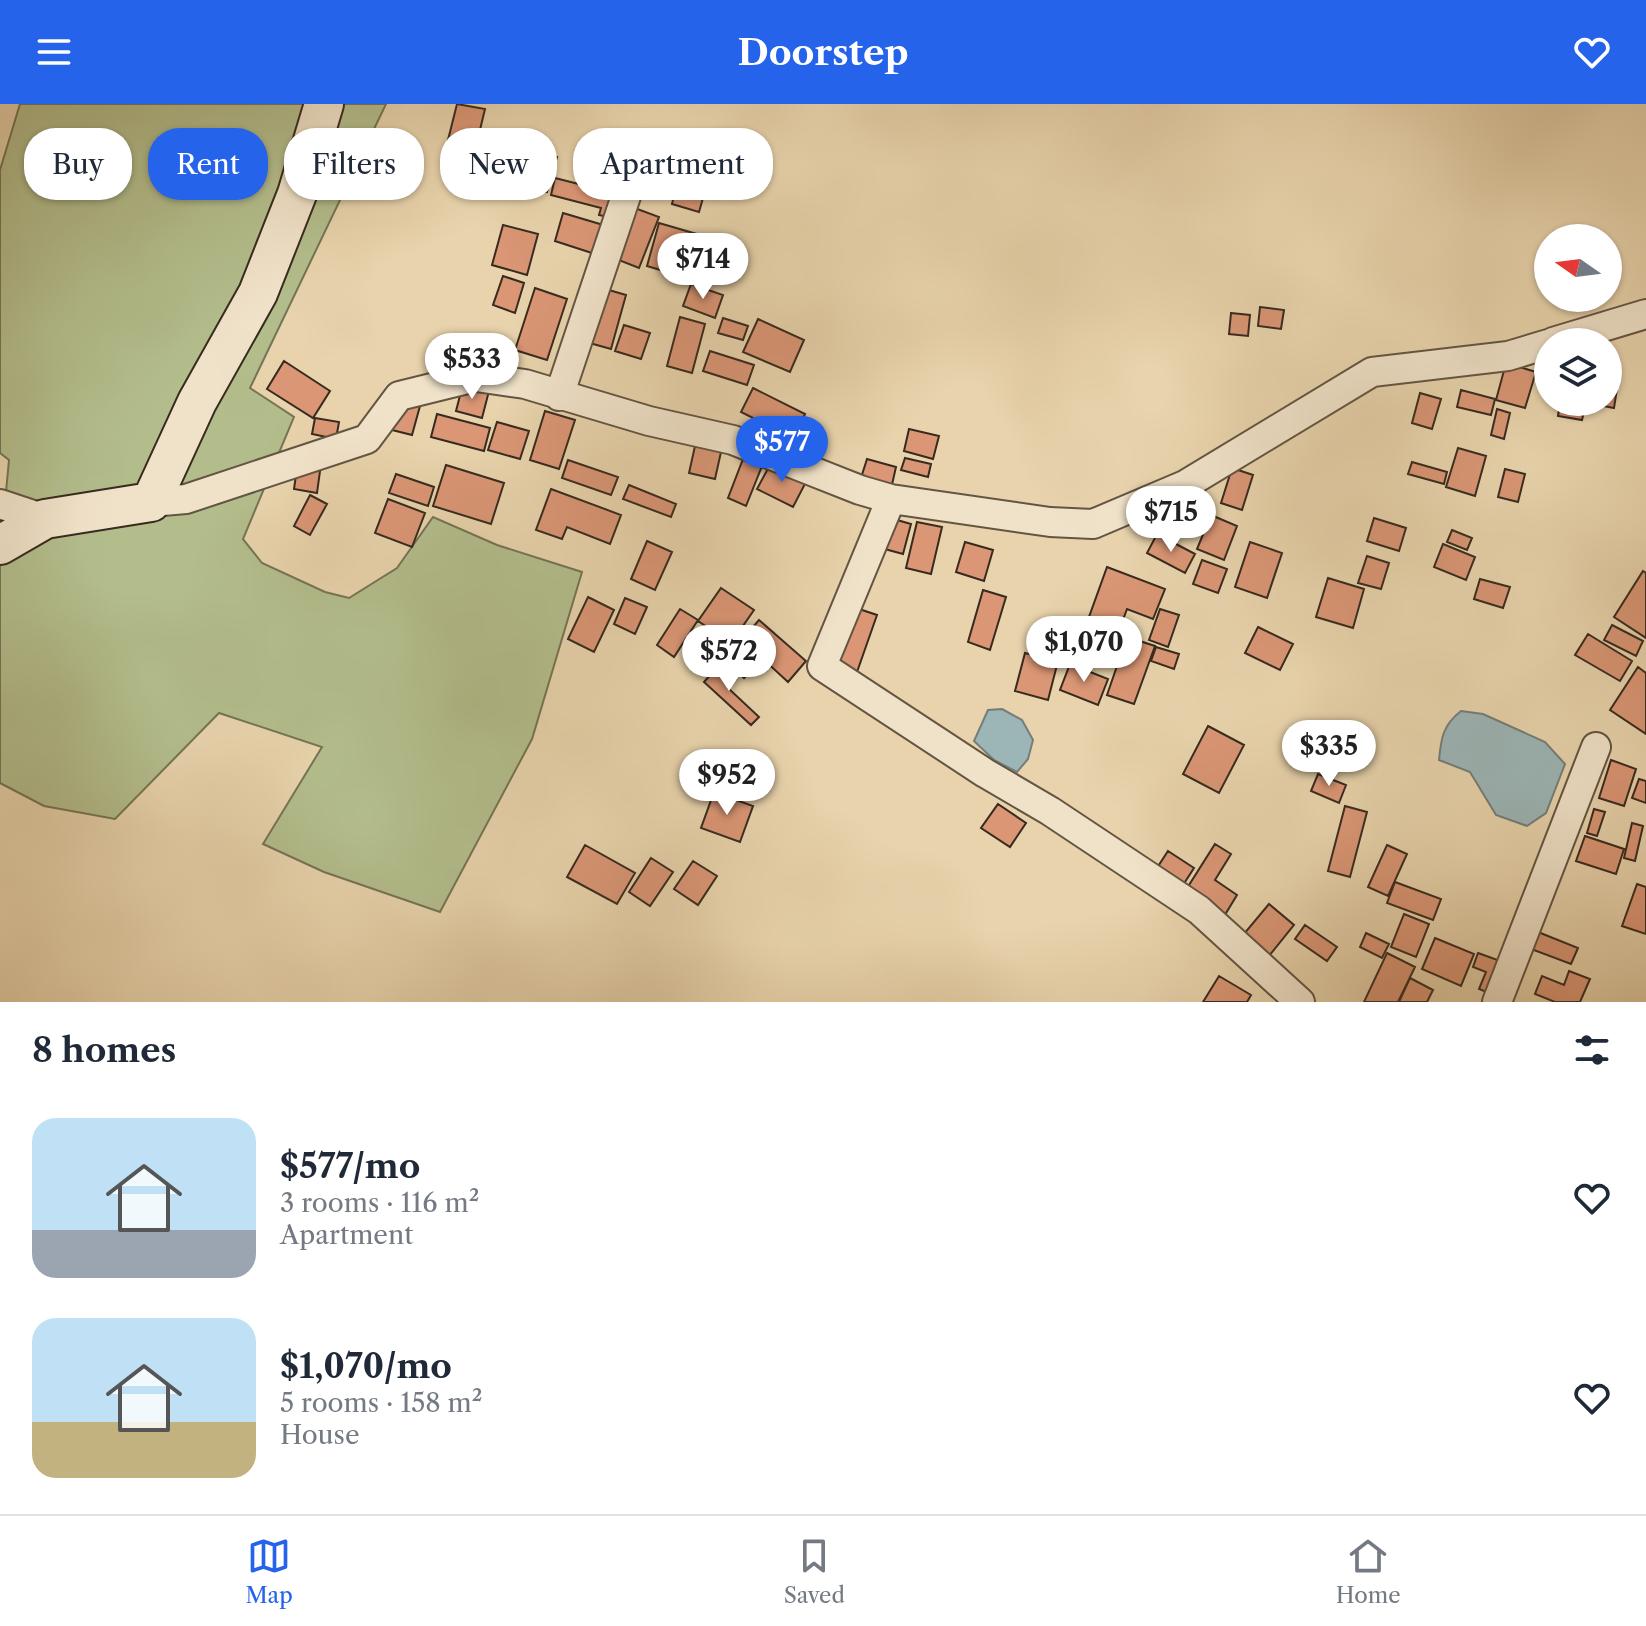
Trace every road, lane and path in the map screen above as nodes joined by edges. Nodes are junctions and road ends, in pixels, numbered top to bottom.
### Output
1 (324, 104) edge
2 (625, 200) edge
3 (1646, 314) edge
4 (1600, 328) edge
5 (1534, 348) edge
6 (559, 396) junction
7 (891, 499) junction
8 (151, 502) junction
9 (0, 504) edge
10 (45, 519) junction
11 (0, 545) edge
12 (1596, 747) dead end
13 (1300, 1002) edge
14 (1497, 1002) edge

1 - 8 street
2 - 6 street
3 - 4 street
5 - 7 street
6 - 7 street
6 - 8 street
7 - 13 street
8 - 10 street
9 - 10 street
10 - 11 street
12 - 14 street

